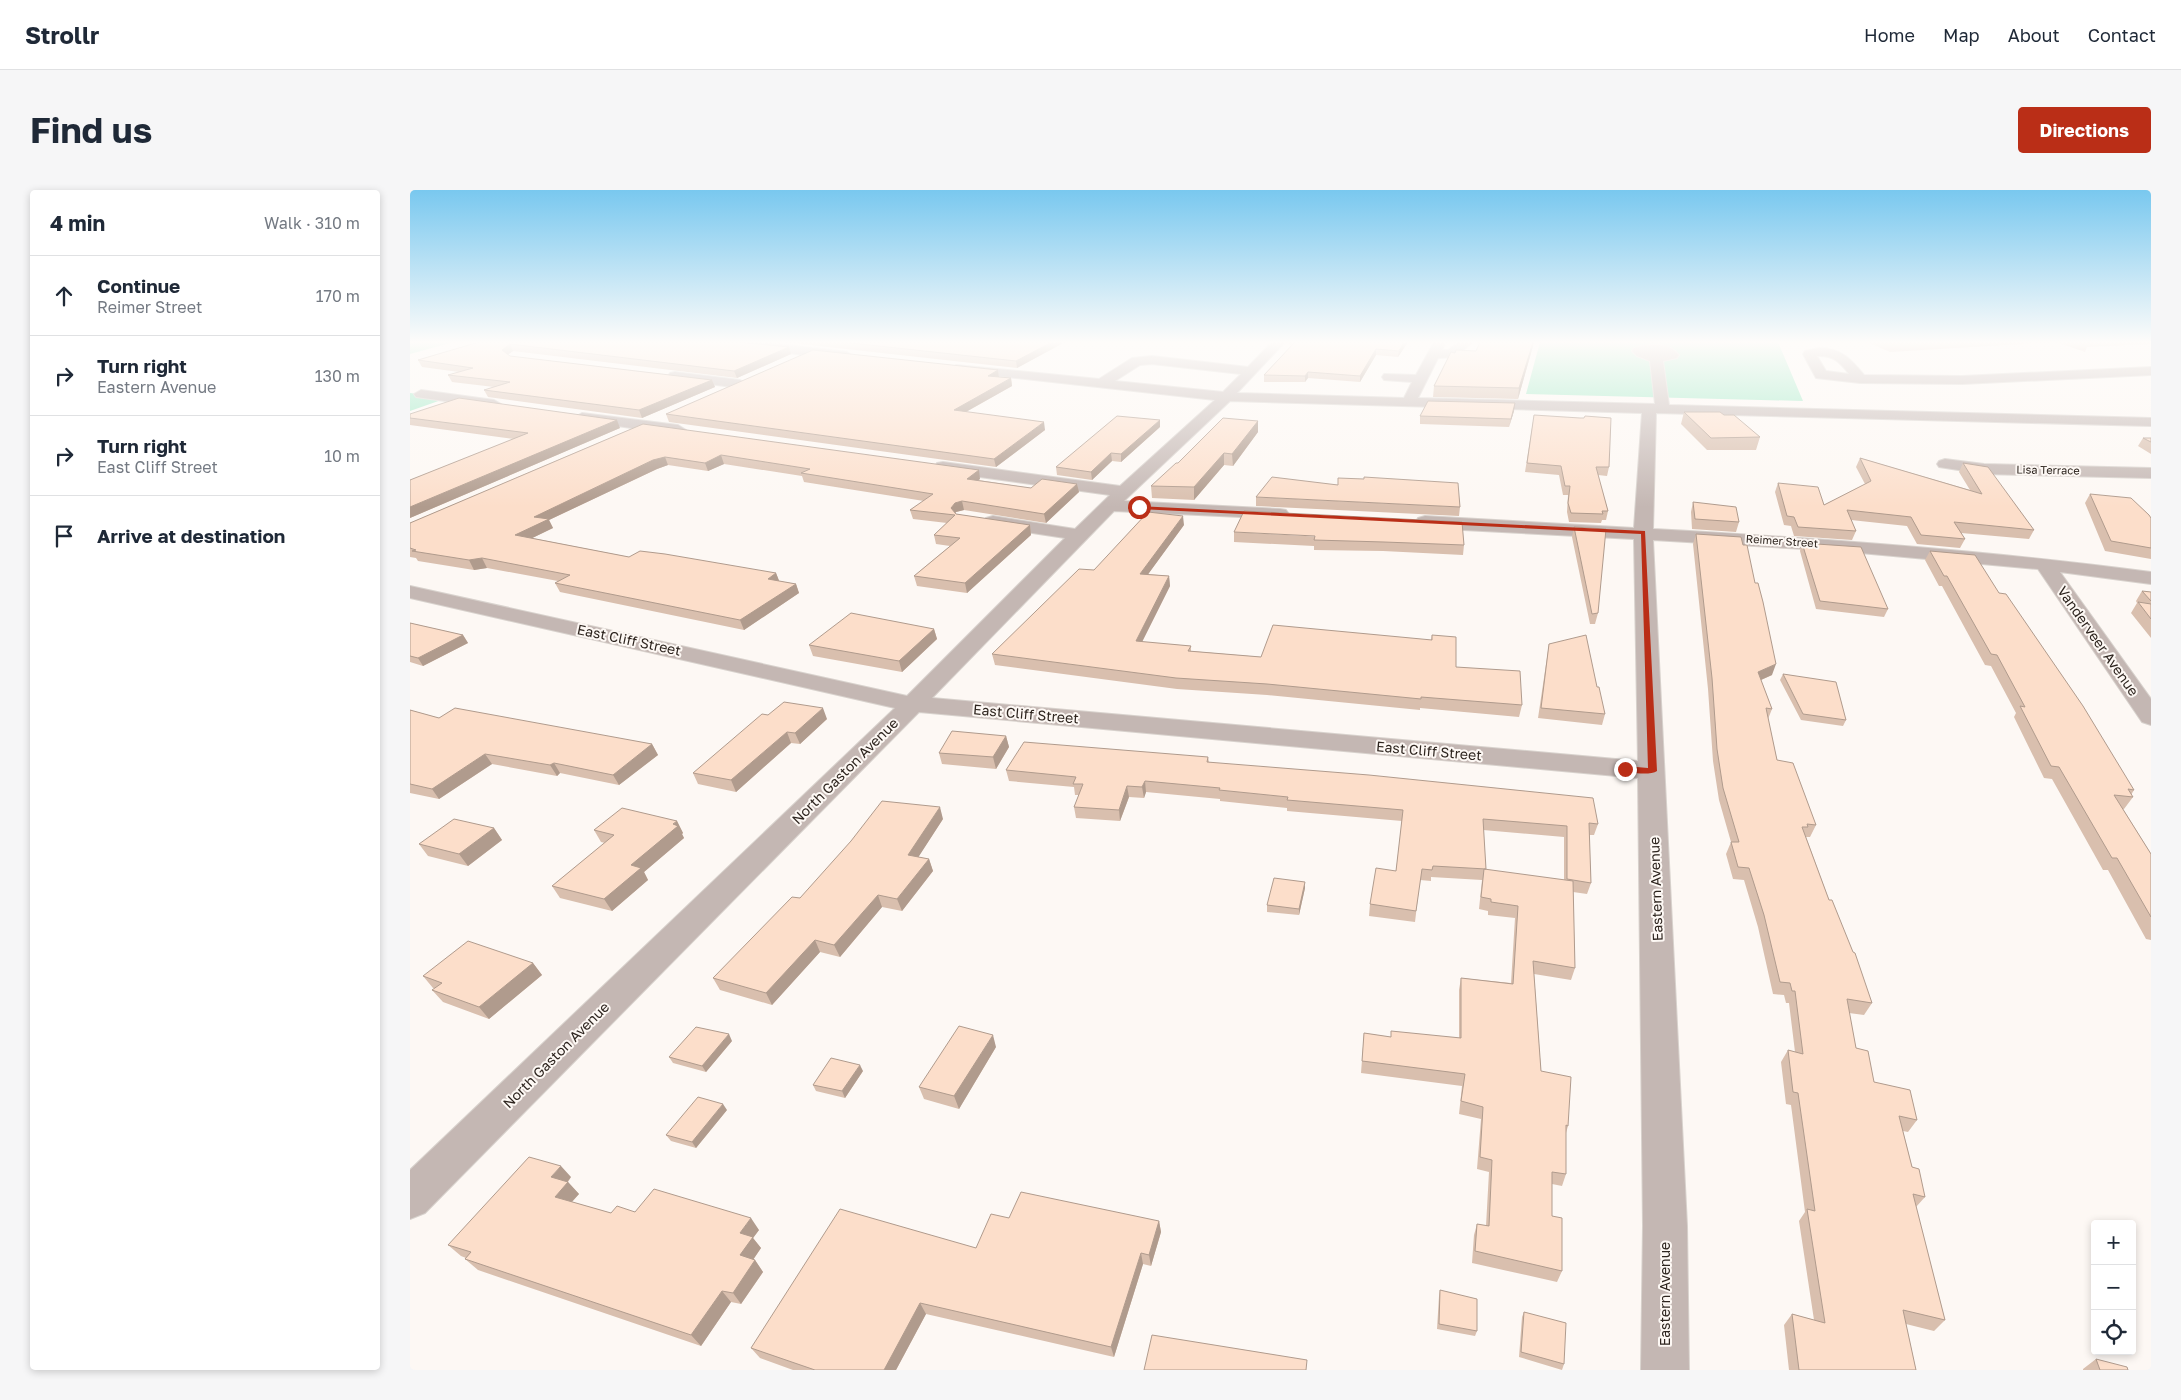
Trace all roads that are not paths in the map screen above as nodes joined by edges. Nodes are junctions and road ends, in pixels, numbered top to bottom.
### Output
1 (443, 397) edge
2 (1226, 397) edge
3 (1347, 397) edge
4 (1411, 397) edge
5 (1660, 397) edge
6 (1920, 397) edge
7 (1409, 401) junction
8 (509, 406) edge
9 (1656, 409) junction
10 (672, 414) edge
11 (568, 415) edge
12 (1939, 417) junction
13 (2151, 422) edge
14 (646, 426) junction
15 (695, 433) edge
16 (619, 437) edge
17 (1945, 464) dead end
18 (931, 466) edge
19 (2133, 472) junction
20 (2151, 473) edge
21 (2151, 485) edge
22 (1118, 499) junction
23 (1295, 515) edge
24 (974, 519) edge
25 (1402, 520) edge
26 (1643, 533) junction
27 (1080, 535) junction
28 (2044, 564) junction
29 (2151, 578) edge
30 (410, 592) edge
31 (912, 704) junction
32 (2151, 717) edge
33 (1652, 771) junction
34 (410, 1199) edge
35 (1665, 1370) edge

1 - 8 street
2 - 22 street, North Gaston Avenue
3 - 7 street
4 - 7 street
5 - 9 street, Eastern Avenue
6 - 12 street
7 - 9 street
9 - 12 street
9 - 26 street, Eastern Avenue
10 - 14 street
11 - 14 street
12 - 13 street
14 - 15 street
14 - 16 street
17 - 19 street, Lisa Terrace
18 - 22 street
19 - 20 street, Lisa Terrace
19 - 21 street
22 - 23 street
22 - 27 street, North Gaston Avenue
24 - 27 street
25 - 26 street, Reimer Street
26 - 28 street, Reimer Street
26 - 33 street, Eastern Avenue
27 - 31 street, North Gaston Avenue
28 - 29 street, Reimer Street
28 - 32 street, Vanderveer Avenue
30 - 31 street, East Cliff Street
31 - 33 street, East Cliff Street
31 - 34 street, North Gaston Avenue
33 - 35 street, Eastern Avenue

